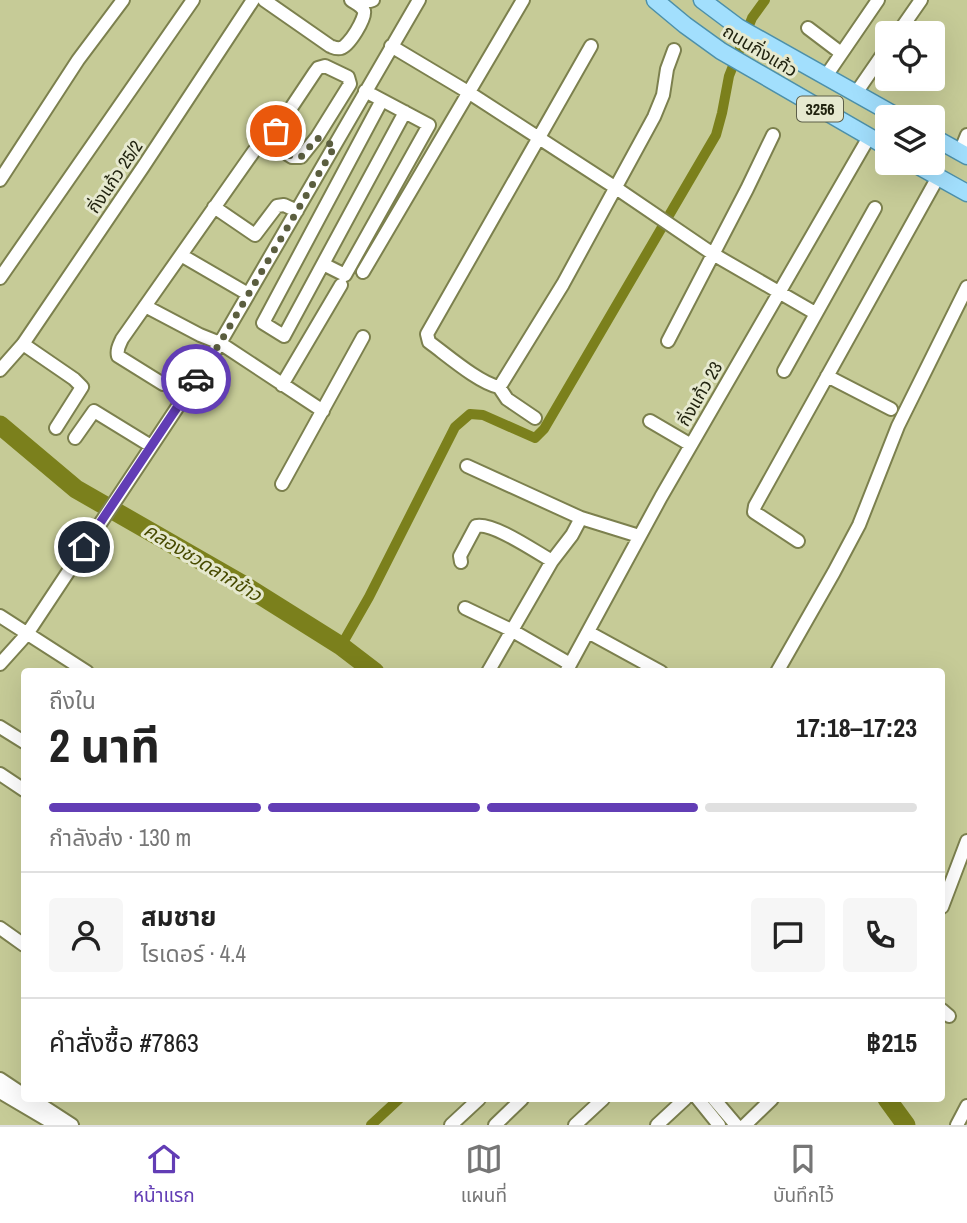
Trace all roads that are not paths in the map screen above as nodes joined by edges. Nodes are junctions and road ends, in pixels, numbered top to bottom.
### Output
1 (123, 0) edge
2 (194, 0) edge
3 (253, 0) edge
4 (264, 0) edge
5 (351, 0) edge
6 (367, 0) edge
7 (373, 0) edge
8 (419, 0) edge
9 (523, 0) edge
10 (655, 0) edge
11 (702, 0) edge
12 (878, 0) edge
13 (921, 0) edge
14 (906, 21) edge
15 (808, 28) dead end
16 (391, 46) junction
17 (591, 46) dead end
18 (674, 50) dead end
19 (841, 53) junction
20 (875, 65) edge
21 (825, 76) junction
22 (365, 91) junction
23 (468, 92) junction
24 (856, 93) junction
25 (382, 100) junction
26 (877, 105) edge
27 (405, 112) junction
28 (773, 135) dead end
29 (967, 135) edge
30 (869, 137) junction
31 (317, 138) junction
32 (539, 138) junction
33 (875, 140) edge
34 (945, 144) edge
35 (335, 146) junction
36 (254, 151) dead end
37 (964, 154) edge
38 (935, 175) edge
39 (938, 177) junction
40 (0, 180) edge
41 (616, 188) junction
42 (967, 193) edge
43 (214, 207) junction
44 (875, 208) dead end
45 (297, 211) junction
46 (713, 254) junction
47 (181, 255) junction
48 (323, 264) junction
49 (363, 272) dead end
50 (0, 278) edge
51 (341, 285) dead end
52 (967, 287) edge
53 (779, 293) junction
54 (248, 294) junction
55 (145, 306) junction
56 (815, 313) junction
57 (363, 337) dead end
58 (668, 341) dead end
59 (220, 343) junction
60 (23, 344) junction
61 (0, 370) edge
62 (784, 371) dead end
63 (827, 376) junction
64 (163, 384) dead end
65 (282, 385) junction
66 (499, 387) junction
67 (891, 410) dead end
68 (323, 411) junction
69 (536, 418) dead end
70 (650, 421) dead end
71 (56, 428) dead end
72 (75, 438) dead end
73 (691, 444) junction
74 (151, 446) junction
75 (467, 466) dead end
76 (282, 484) dead end
77 (581, 518) junction
78 (639, 536) junction
79 (798, 541) dead end
80 (552, 561) junction
81 (461, 562) dead end
82 (465, 608) dead end
83 (0, 615) edge
84 (511, 631) junction
85 (587, 632) junction
86 (27, 634) junction
87 (0, 664) edge
88 (81, 668) edge
89 (490, 668) edge
90 (568, 668) edge
91 (654, 668) edge
92 (779, 668) edge
93 (0, 727) edge
94 (21, 741) edge
95 (0, 774) edge
96 (21, 788) edge
97 (967, 841) edge
98 (948, 872) edge
99 (945, 890) edge
100 (0, 929) edge
101 (21, 943) edge
102 (0, 1079) edge
103 (0, 1092) edge
104 (21, 1092) edge
105 (21, 1102) edge
106 (22, 1102) edge
107 (36, 1102) edge
108 (476, 1102) edge
109 (519, 1102) edge
110 (600, 1102) edge
111 (682, 1102) edge
112 (700, 1102) edge
113 (717, 1102) edge
114 (769, 1102) edge
115 (967, 1106) edge
116 (52, 1116) edge
117 (72, 1125) edge
118 (451, 1125) edge
119 (495, 1125) edge
120 (575, 1125) edge
121 (657, 1125) edge
122 (719, 1125) edge
123 (736, 1125) edge
124 (745, 1125) edge
125 (957, 1125) edge

1 - 40 street
2 - 50 street
3 - 60 street, กิ่งแก้ว 25/2
4 - 5 street
6 - 7 street
8 - 16 street
9 - 23 street
10 - 30 main road, ถนนกิ่งแก้ว / 3256
11 - 21 main road, ถนนกิ่งแก้ว / 3256
12 - 19 street
13 - 14 street
15 - 19 street
16 - 22 street
16 - 23 street
17 - 32 street
18 - 41 street
19 - 21 street
20 - 24 street
21 - 24 main road, ถนนกิ่งแก้ว / 3256
22 - 25 street
22 - 35 street
23 - 32 street
23 - 49 street
24 - 26 main road, ถนนกิ่งแก้ว / 3256
25 - 27 street
25 - 48 street
27 - 48 street
27 - 48 street
28 - 46 street
29 - 37 street
30 - 33 main road, ถนนกิ่งแก้ว / 3256
30 - 53 street, กิ่งแก้ว 23
31 - 31 street
31 - 35 street
32 - 41 street
32 - 66 street
34 - 37 main road
35 - 45 street
36 - 43 street
38 - 39 main road
39 - 42 main road
39 - 63 street
41 - 46 street
41 - 66 street
43 - 45 street
43 - 47 street
44 - 56 street
45 - 54 street
46 - 53 street
46 - 58 street
47 - 54 street
47 - 55 street
51 - 65 street
52 - 92 street
53 - 56 street
53 - 73 street, กิ่งแก้ว 23
54 - 59 street
55 - 59 street
55 - 64 street
56 - 62 street
57 - 68 street
59 - 65 street
59 - 74 street
60 - 61 street, กิ่งแก้ว 25/2
60 - 71 street
63 - 67 street
63 - 79 street
65 - 68 street
66 - 69 street
68 - 76 street
70 - 73 street
72 - 74 street
73 - 78 street, กิ่งแก้ว 23
74 - 86 street
75 - 77 street
77 - 78 street
77 - 80 street
78 - 85 street, กิ่งแก้ว 23
80 - 81 street
80 - 84 street
82 - 84 street
83 - 86 street
84 - 89 street
84 - 90 street
85 - 90 street, กิ่งแก้ว 23
85 - 91 street
86 - 87 street
86 - 88 street
93 - 94 street
95 - 96 street
97 - 98 street
98 - 99 street
100 - 101 street
102 - 104 street
103 - 105 street
106 - 116 street
107 - 116 street
108 - 118 street
109 - 119 street
110 - 120 street
111 - 121 street
112 - 122 street
113 - 123 street
114 - 124 street
115 - 125 street
116 - 117 street

